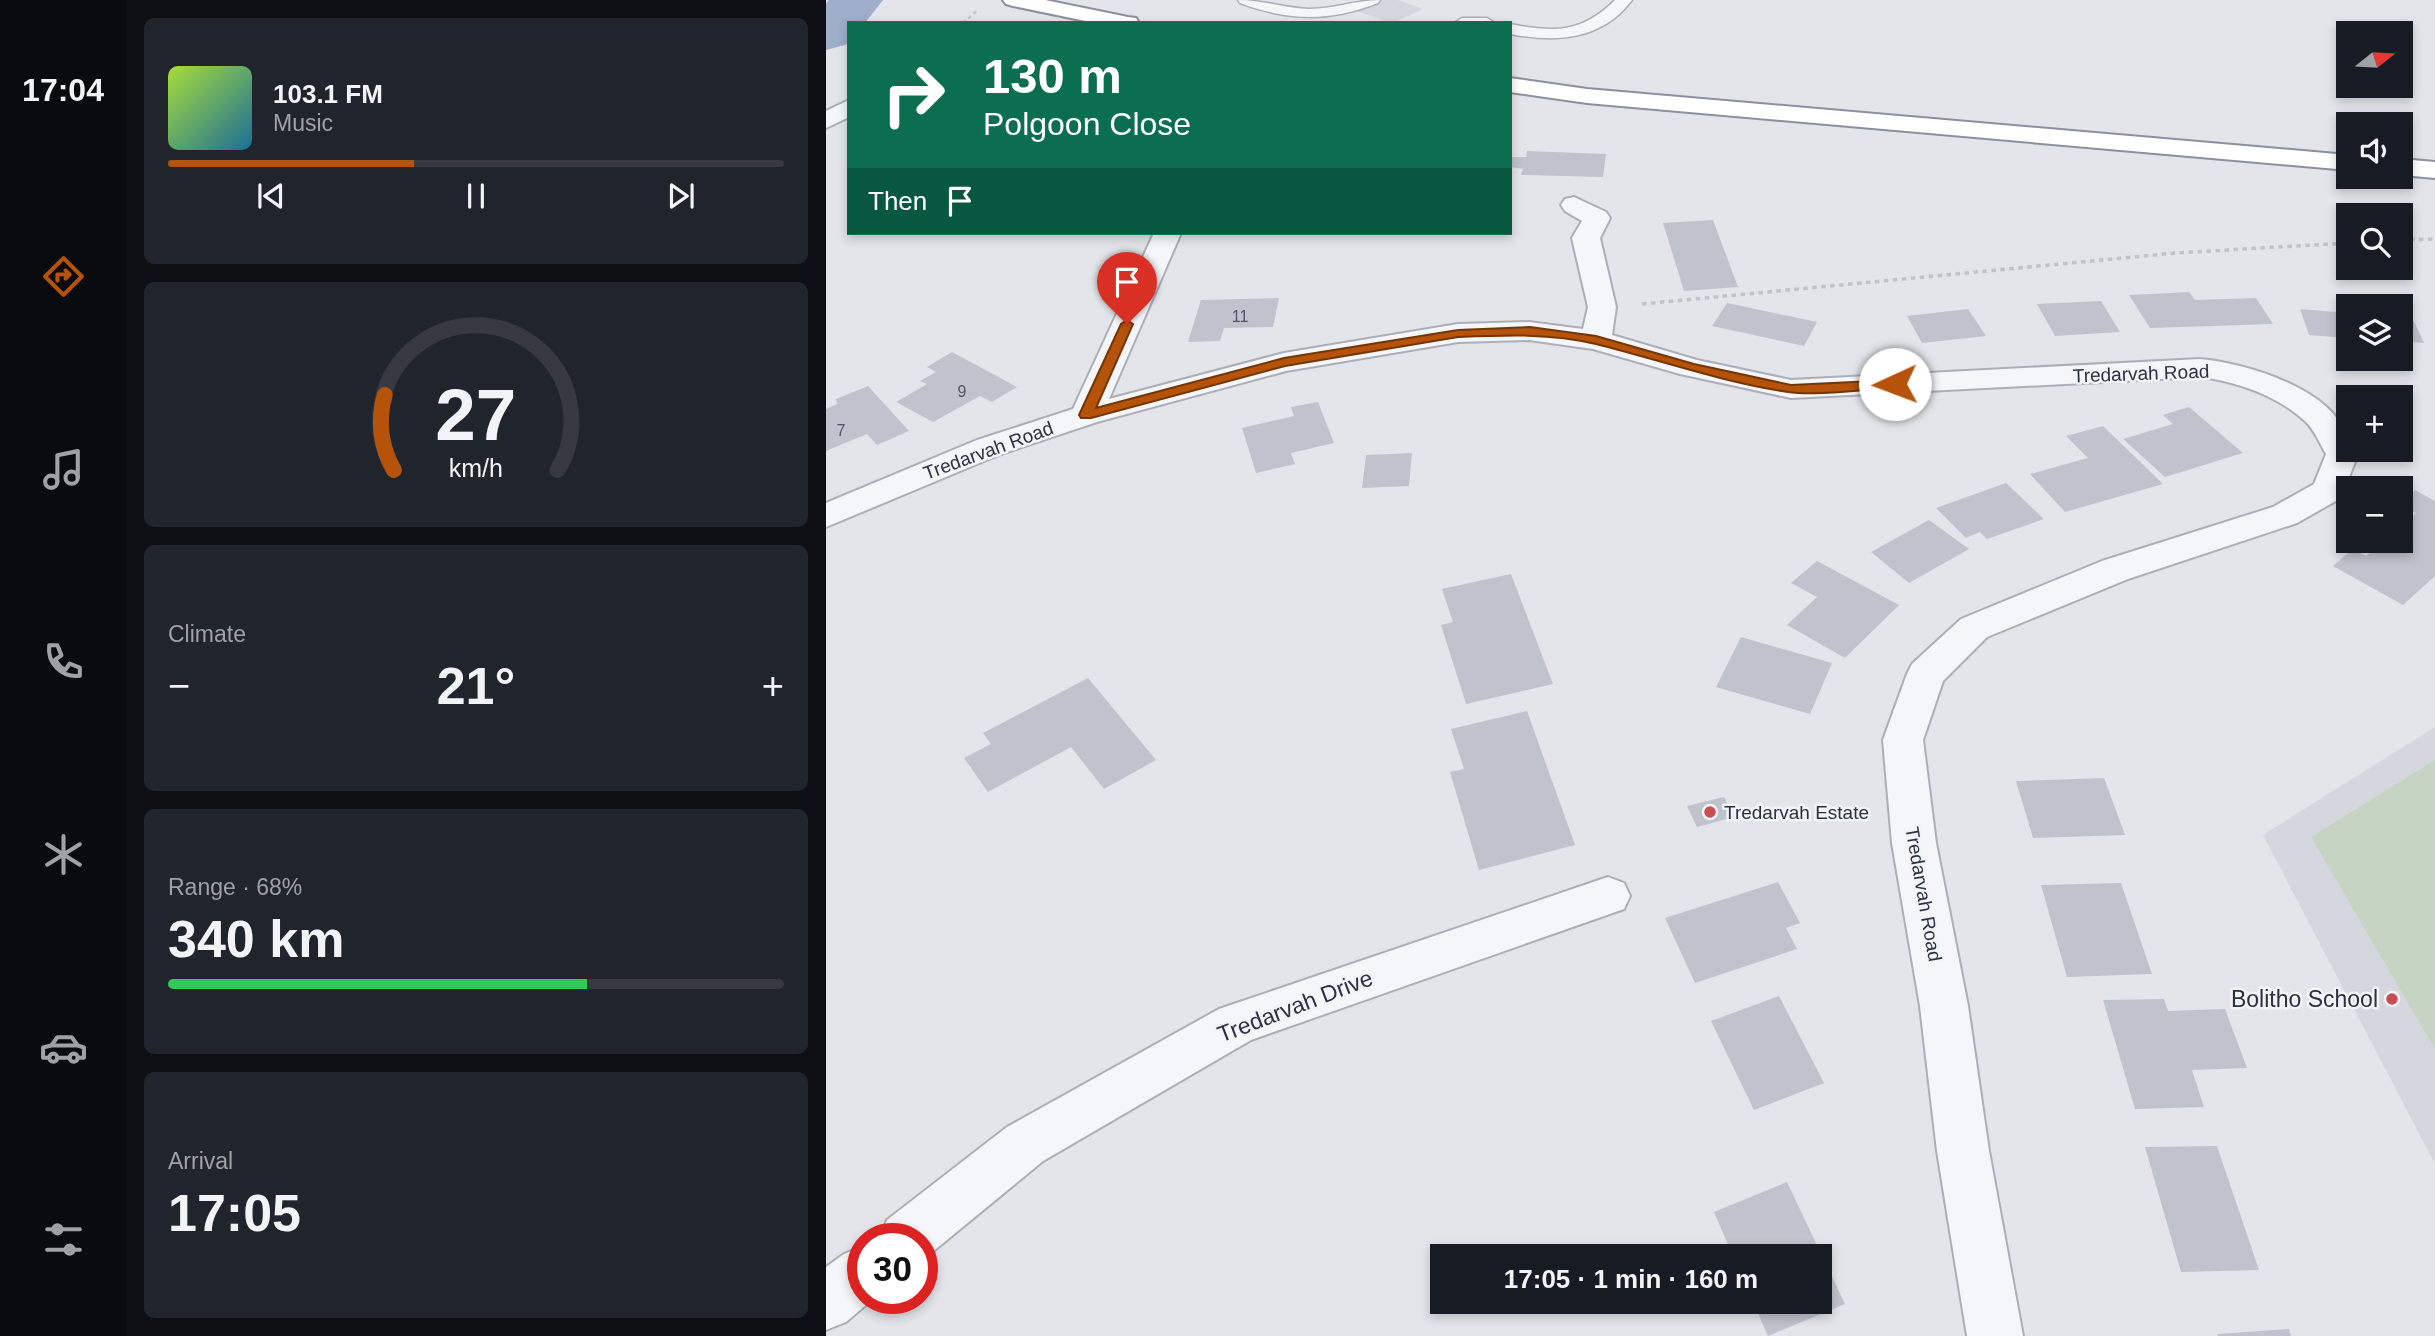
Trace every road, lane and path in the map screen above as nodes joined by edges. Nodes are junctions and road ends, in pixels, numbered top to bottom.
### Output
1 (1013, 0) edge
2 (1246, 0) edge
3 (1372, 0) edge
4 (1624, 0) edge
5 (1319, 15) junction
6 (1118, 21) edge
7 (1346, 21) edge
8 (1512, 29) edge
9 (1512, 85) edge
10 (847, 108) edge
11 (826, 121) edge
12 (2336, 162) edge
13 (2413, 168) edge
14 (2435, 170) edge
15 (1574, 205) dead end
16 (1166, 235) edge
17 (2435, 239) edge
18 (2413, 240) edge
19 (2336, 244) edge
20 (1599, 323) junction
21 (1086, 415) junction
22 (826, 516) edge
23 (1608, 896) dead end
24 (926, 1223) edge
25 (847, 1286) edge
26 (826, 1303) edge
27 (1995, 1336) edge

1 - 6 highway
2 - 5 lane
3 - 5 lane
4 - 8 lane
5 - 7 lane
9 - 12 highway
10 - 11 street
13 - 14 highway
15 - 20 street
16 - 21 street
17 - 18 path
19 - 20 path
20 - 21 street, Tredarvah Road
20 - 27 street, Tredarvah Road
21 - 22 street, Tredarvah Road
23 - 24 street, Tredarvah Drive
25 - 26 street

